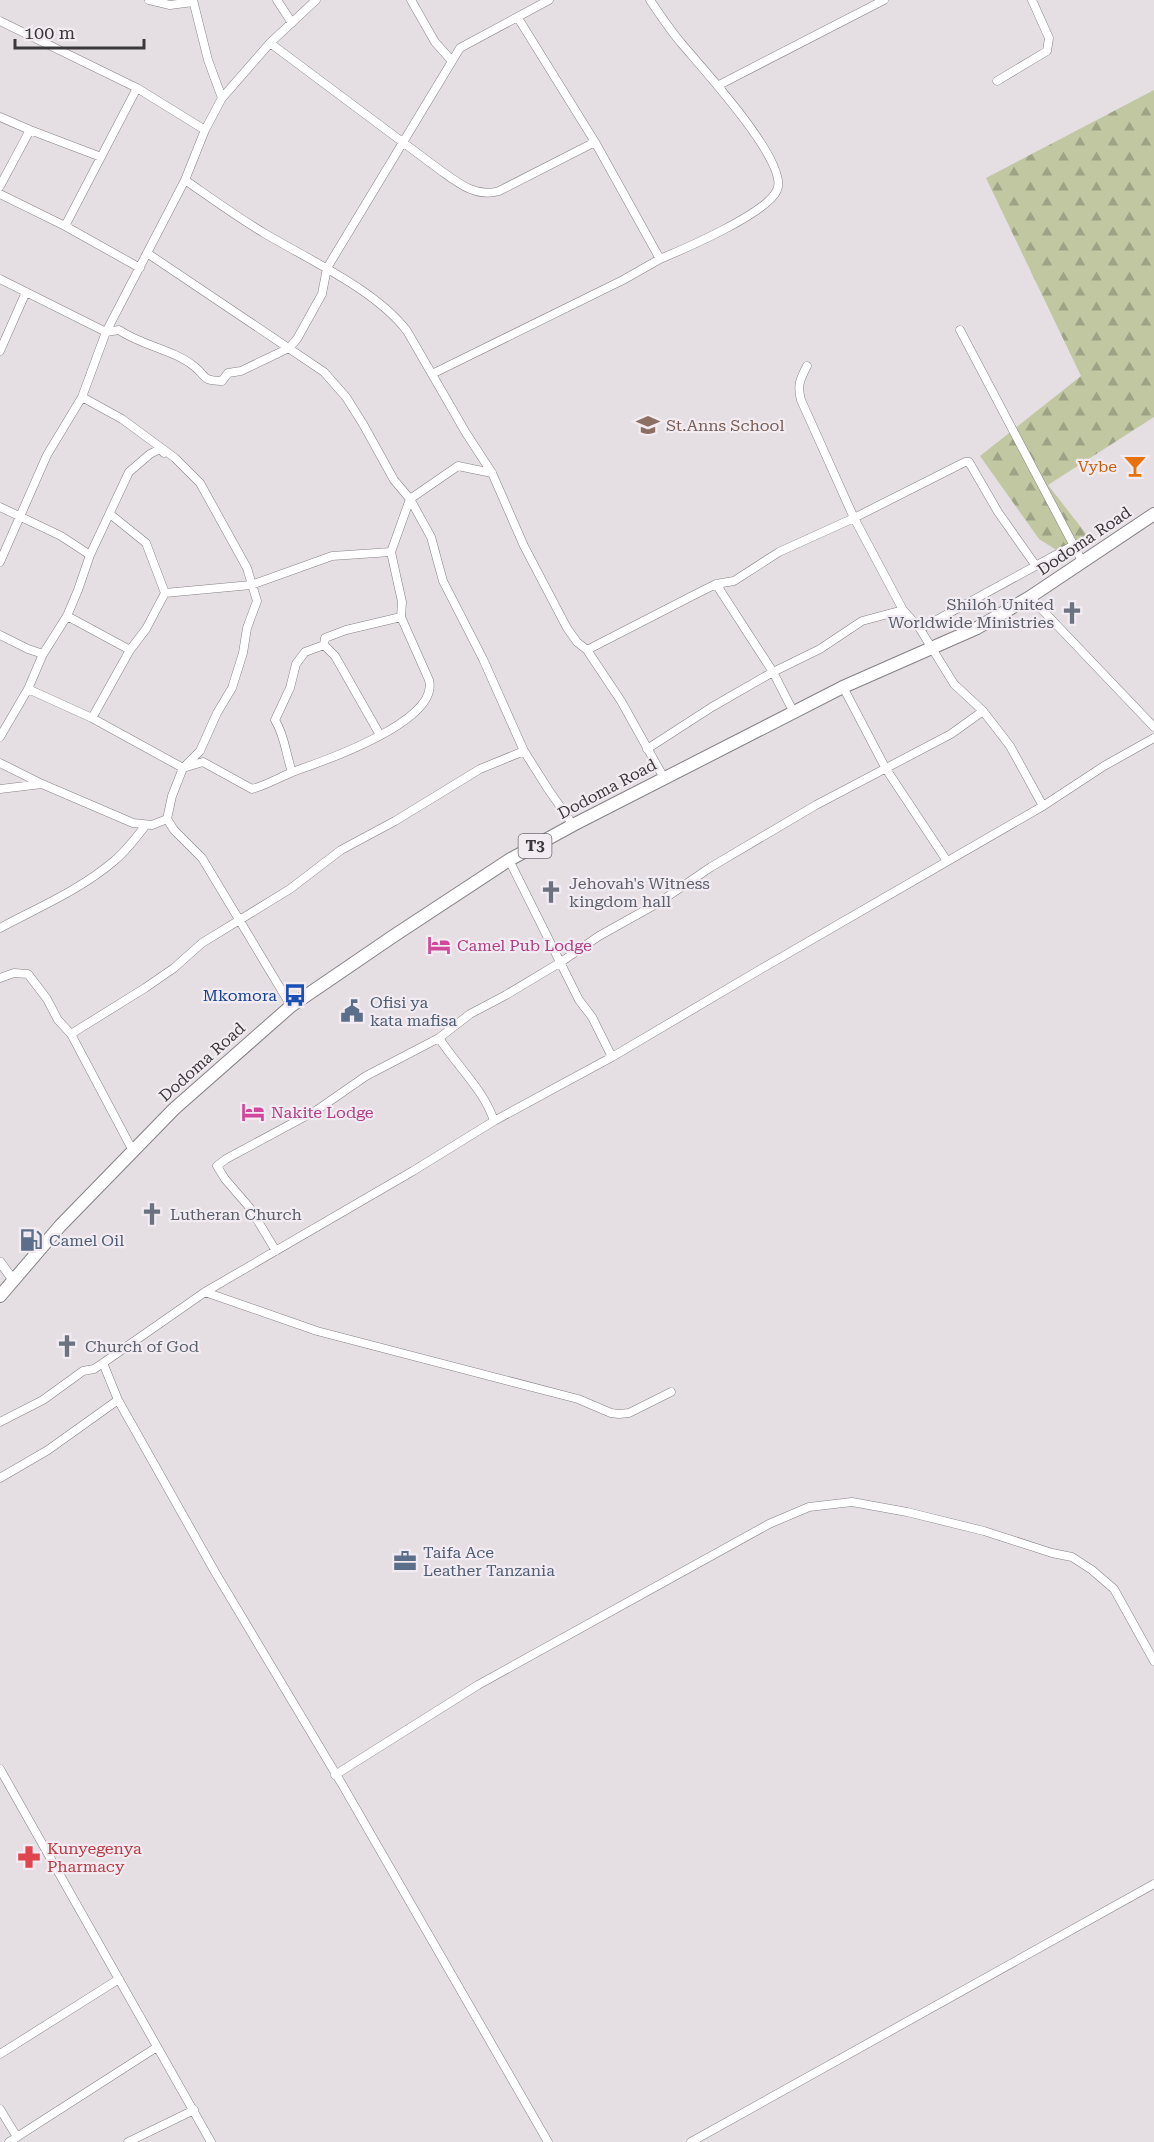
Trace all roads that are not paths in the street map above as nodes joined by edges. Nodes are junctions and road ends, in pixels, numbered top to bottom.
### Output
1 (149, 0) edge
2 (278, 0) edge
3 (316, 0) edge
4 (411, 0) edge
5 (549, 0) edge
6 (650, 0) edge
7 (884, 0) edge
8 (1032, 0) edge
9 (193, 1) edge
10 (518, 18) junction
11 (0, 21) edge
12 (292, 23) junction
13 (270, 43) junction
14 (451, 60) junction
15 (997, 81) dead end
16 (719, 85) junction
17 (137, 88) junction
18 (222, 98) junction
19 (0, 117) edge
20 (30, 130) junction
21 (205, 130) junction
22 (402, 142) junction
23 (595, 142) junction
24 (101, 157) junction
25 (185, 180) junction
26 (0, 186) edge
27 (0, 194) edge
28 (65, 226) junction
29 (147, 252) junction
30 (660, 259) junction
31 (140, 268) junction
32 (327, 268) junction
33 (0, 279) edge
34 (26, 292) junction
35 (960, 330) dead end
36 (106, 332) junction
37 (290, 348) junction
38 (0, 351) edge
39 (807, 366) dead end
40 (432, 374) junction
41 (82, 397) junction
42 (176, 458) junction
43 (492, 473) junction
44 (410, 499) junction
45 (0, 507) edge
46 (110, 514) junction
47 (1154, 514) edge
48 (21, 516) junction
49 (854, 518) junction
50 (1074, 545) junction
51 (391, 552) junction
52 (90, 555) junction
53 (0, 562) edge
54 (1083, 563) junction
55 (1036, 566) junction
56 (251, 585) junction
57 (716, 585) junction
58 (165, 593) junction
59 (1030, 597) junction
60 (903, 610) junction
61 (67, 616) junction
62 (401, 617) junction
63 (920, 629) junction
64 (0, 635) edge
65 (324, 645) junction
66 (931, 649) junction
67 (130, 650) junction
68 (587, 650) junction
69 (43, 654) junction
70 (773, 672) junction
71 (843, 687) junction
72 (28, 689) junction
73 (983, 711) junction
74 (794, 713) junction
75 (92, 718) junction
76 (4, 721) edge
77 (1154, 727) edge
78 (380, 735) junction
79 (0, 738) edge
80 (1154, 738) edge
81 (647, 749) junction
82 (524, 751) junction
83 (0, 763) edge
84 (183, 768) junction
85 (886, 769) junction
86 (292, 772) junction
87 (664, 778) junction
88 (42, 784) junction
89 (0, 789) edge
90 (1043, 806) junction
91 (167, 819) junction
92 (573, 825) junction
93 (145, 826) junction
94 (509, 860) junction
95 (947, 861) junction
96 (240, 921) junction
97 (0, 928) edge
98 (561, 962) junction
99 (0, 978) edge
100 (291, 1006) junction
101 (71, 1034) junction
102 (439, 1038) junction
103 (612, 1058) junction
104 (494, 1121) junction
105 (133, 1151) junction
106 (276, 1251) junction
107 (0, 1262) edge
108 (14, 1281) junction
109 (205, 1292) junction
110 (0, 1296) edge
111 (103, 1363) junction
112 (671, 1392) dead end
113 (118, 1400) junction
114 (0, 1422) edge
115 (0, 1479) edge
116 (1154, 1661) edge
117 (0, 1769) edge
118 (336, 1775) junction
119 (1154, 1884) edge
120 (119, 1979) junction
121 (157, 2047) junction
122 (0, 2054) edge
123 (0, 2109) edge
124 (194, 2110) junction
125 (13, 2139) edge
126 (128, 2142) edge
127 (210, 2142) edge
128 (548, 2142) edge
129 (692, 2142) edge

1 - 9 street
2 - 12 street
3 - 12 street
4 - 14 street
5 - 10 street
6 - 16 street
7 - 16 street
8 - 15 street
9 - 18 street
10 - 14 street
10 - 23 street
11 - 17 street
12 - 13 street
13 - 18 street
13 - 22 street
14 - 22 street
16 - 30 street
17 - 21 street
17 - 24 street
18 - 21 street
19 - 20 street
20 - 24 street
20 - 26 street
21 - 25 street
22 - 23 street
22 - 32 street
23 - 30 street
24 - 28 street
25 - 29 street
25 - 32 street
27 - 28 street
28 - 31 street
29 - 31 street
29 - 37 street
30 - 40 street
31 - 36 street
32 - 37 street
32 - 40 street
33 - 34 street
34 - 36 street
34 - 38 street
35 - 50 street
36 - 37 street
36 - 41 street
37 - 44 street
39 - 49 street
40 - 43 street
41 - 42 street
41 - 48 street
42 - 46 street
42 - 56 street
43 - 44 street
43 - 68 street
44 - 51 street
44 - 82 street
45 - 48 street
46 - 52 street
46 - 58 street
47 - 54 highway, Dodoma Road / T3
48 - 52 street
48 - 53 street
49 - 55 street
49 - 57 street
49 - 60 street
50 - 54 street
50 - 55 street
51 - 56 street
51 - 62 street
52 - 61 street
54 - 59 highway, Dodoma Road / T3
55 - 63 street
56 - 58 street
56 - 84 street
57 - 68 street
57 - 70 street
58 - 67 street
59 - 66 highway, Dodoma Road / T3
59 - 77 street
60 - 63 street
60 - 70 street
61 - 67 street
61 - 69 street
62 - 65 street
62 - 78 street
63 - 66 street
64 - 69 street
65 - 78 street
65 - 86 street
66 - 71 highway, Dodoma Road / T3
66 - 73 street
67 - 75 street
68 - 81 street
69 - 72 street
70 - 74 street
70 - 81 street
71 - 74 highway, Dodoma Road / T3
71 - 85 street
72 - 75 street
72 - 76 street
73 - 85 street
73 - 90 street
74 - 87 highway, Dodoma Road / T3
75 - 84 street
76 - 79 street
78 - 86 street
80 - 90 street
81 - 87 street
82 - 92 street
82 - 96 street
83 - 88 street
84 - 86 street
84 - 91 street
85 - 95 street
85 - 98 street
87 - 92 highway, Dodoma Road / T3
88 - 89 street
88 - 93 street
90 - 95 street
91 - 93 street
91 - 96 street
92 - 94 highway, Dodoma Road / T3
93 - 97 street
94 - 98 street
94 - 100 highway, Dodoma Road / T3
95 - 103 street
96 - 100 street
96 - 101 street
98 - 102 street
98 - 103 street
99 - 101 street
100 - 105 highway, Dodoma Road / T3
101 - 105 street
102 - 104 street
102 - 106 street
103 - 104 street
104 - 106 street
105 - 108 highway, Dodoma Road / T3
106 - 109 street
107 - 108 street
108 - 110 highway, Dodoma Road / T3
109 - 111 street
109 - 112 street
111 - 113 street
111 - 114 street
113 - 115 street
113 - 118 street
116 - 118 street
117 - 120 street
118 - 128 street
119 - 129 street
120 - 121 street
120 - 122 street
121 - 124 street
121 - 125 street
123 - 125 street
124 - 126 street
124 - 127 street

